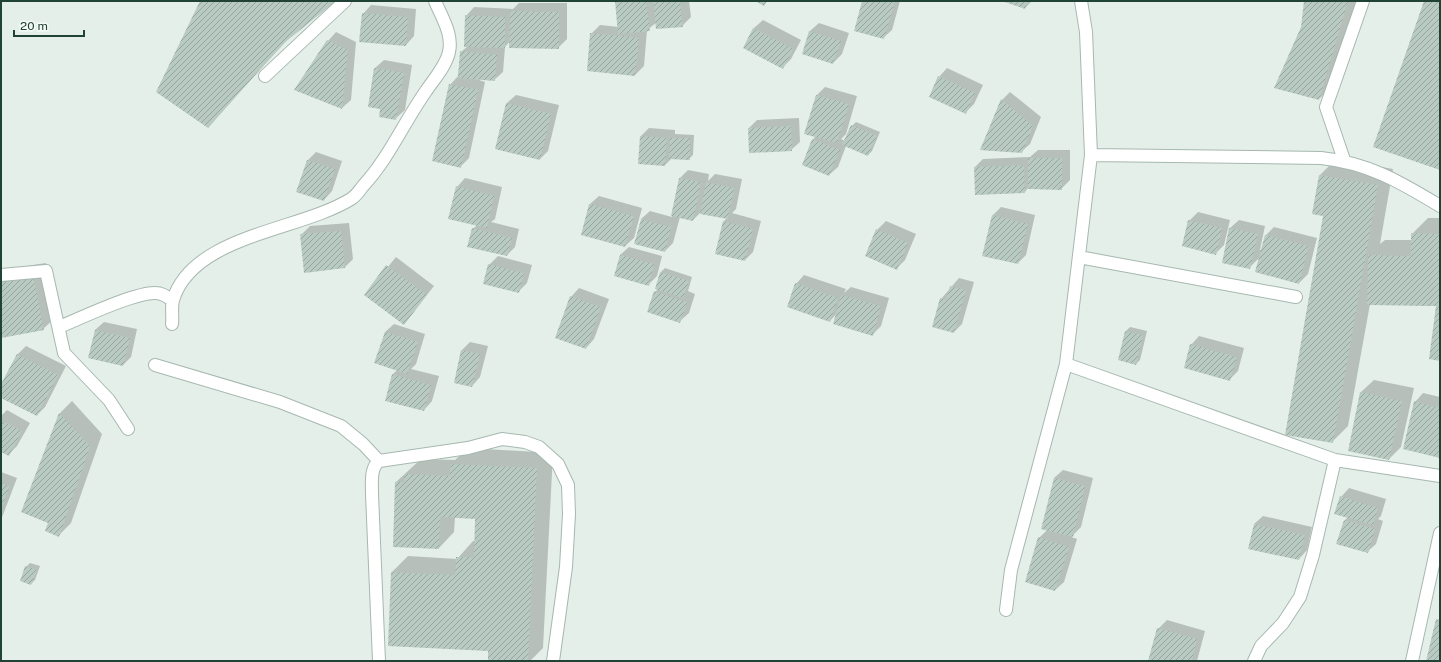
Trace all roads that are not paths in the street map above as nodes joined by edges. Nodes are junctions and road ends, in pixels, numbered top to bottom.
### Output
1 (345, 1) edge
2 (435, 1) edge
3 (1081, 1) edge
4 (1363, 1) edge
5 (265, 76) dead end
6 (1091, 155) junction
7 (1344, 160) junction
8 (1440, 206) edge
9 (1079, 257) junction
10 (1, 275) edge
11 (1296, 297) dead end
12 (173, 301) junction
13 (172, 324) dead end
14 (59, 327) junction
15 (1066, 364) junction
16 (155, 365) dead end
17 (128, 429) dead end
18 (379, 460) junction
19 (1335, 460) junction
20 (1440, 476) edge
21 (1440, 533) edge
22 (1006, 610) dead end
23 (379, 661) edge
24 (553, 661) edge
25 (1254, 661) edge
26 (1412, 661) edge

1 - 5 street
2 - 12 street
3 - 6 street
4 - 7 street
6 - 7 street
6 - 9 street
7 - 8 street
9 - 11 street
9 - 15 street
10 - 14 street
12 - 13 street
12 - 14 street
14 - 17 street
15 - 19 street
15 - 22 street
16 - 18 street
18 - 23 street
18 - 24 street
19 - 20 street
19 - 25 street
21 - 26 street

